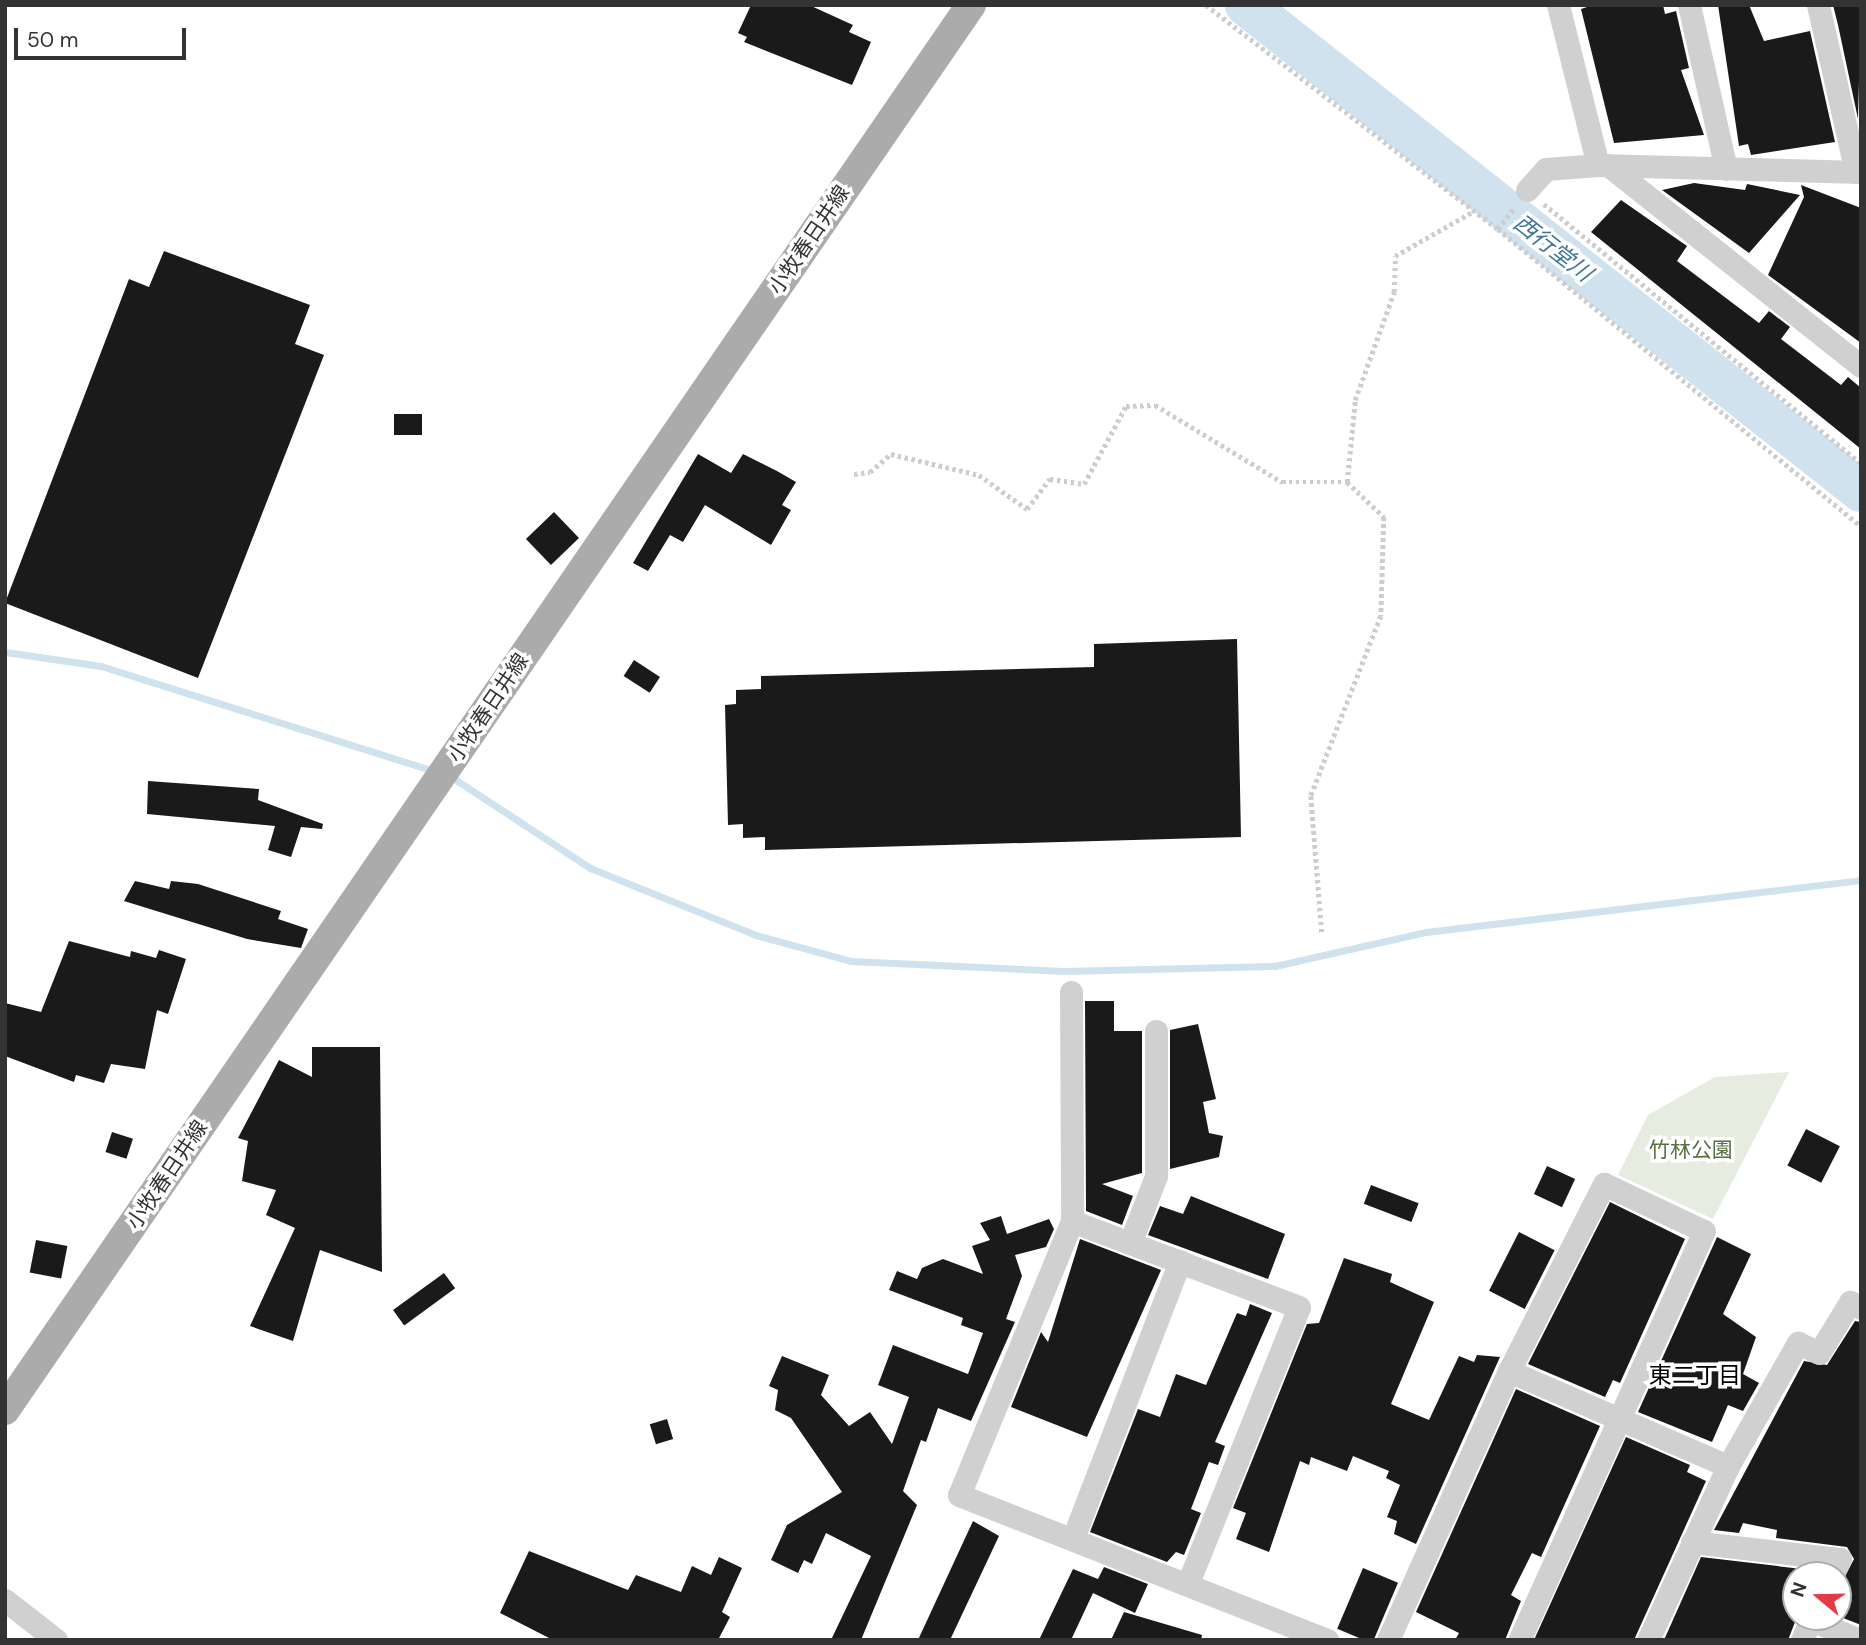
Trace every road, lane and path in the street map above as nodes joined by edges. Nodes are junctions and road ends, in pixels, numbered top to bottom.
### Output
1 (971, 5) edge
2 (1206, 5) edge
3 (1558, 5) edge
4 (1689, 5) edge
5 (1818, 5) edge
6 (1603, 165) junction
7 (1726, 169) junction
8 (1859, 172) edge
9 (1527, 190) junction
10 (1472, 212) junction
11 (1498, 229) junction
12 (1861, 366) edge
13 (1861, 463) edge
14 (854, 474) dead end
15 (1347, 482) junction
16 (1861, 526) edge
17 (1322, 934) dead end
18 (1071, 992) dead end
19 (1156, 1031) dead end
20 (1072, 1221) junction
21 (1130, 1243) junction
22 (1180, 1261) junction
23 (1859, 1305) edge
24 (1509, 1371) junction
25 (5, 1410) edge
26 (1620, 1416) junction
27 (1728, 1466) junction
28 (1073, 1538) junction
29 (1692, 1542) junction
30 (1839, 1561) edge
31 (1188, 1583) junction
32 (5, 1600) edge
33 (1827, 1631) edge
34 (56, 1640) edge
35 (1328, 1640) edge
36 (1388, 1640) edge
37 (1519, 1640) edge
38 (1648, 1640) edge
39 (1860, 1640) edge

1 - 25 main road, 小牧春日井線
2 - 10 path
3 - 6 street
4 - 7 street
5 - 8 street
6 - 7 street
6 - 9 street
6 - 12 street
7 - 8 street
9 - 11 path
9 - 13 path
10 - 11 path
10 - 15 path
11 - 16 path
14 - 15 path
15 - 17 path
18 - 20 street
19 - 21 street
20 - 21 street
20 - 28 street
21 - 22 street
22 - 28 street
22 - 31 street
23 - 27 street
24 - 26 street
24 - 26 street
24 - 36 street
26 - 27 street
26 - 37 street
27 - 29 street
28 - 31 street
29 - 30 street
29 - 38 street
31 - 35 street
32 - 34 street
33 - 39 street

